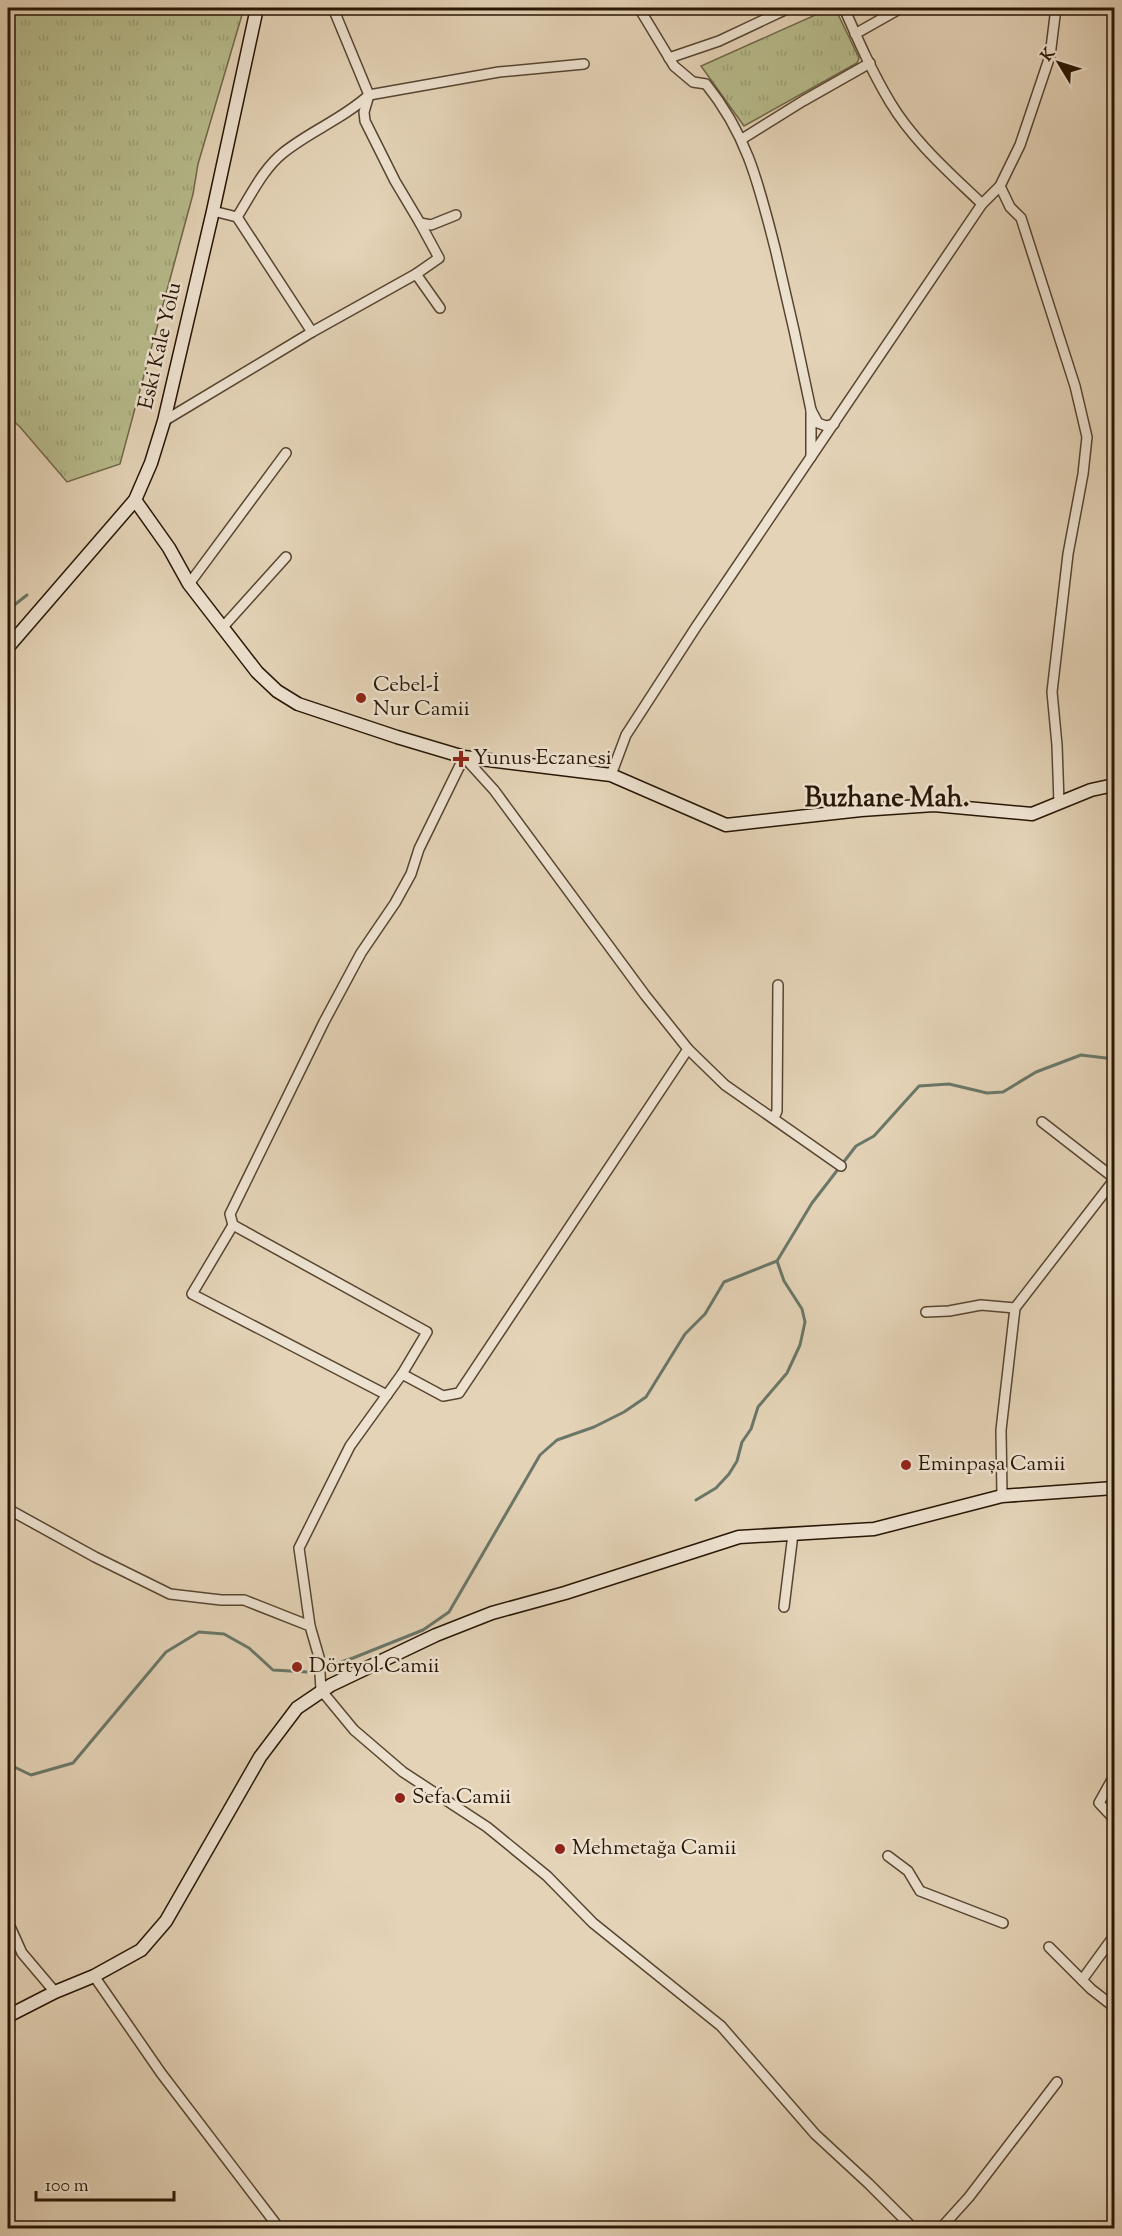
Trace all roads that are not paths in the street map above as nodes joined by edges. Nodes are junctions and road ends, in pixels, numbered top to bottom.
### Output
1 (257, 8) edge
2 (333, 8) edge
3 (641, 8) edge
4 (789, 8) edge
5 (844, 8) edge
6 (902, 8) edge
7 (1056, 8) edge
8 (855, 34) junction
9 (669, 58) junction
10 (870, 63) junction
11 (584, 64) dead end
12 (369, 95) junction
13 (742, 139) junction
14 (1000, 186) junction
15 (982, 204) junction
16 (213, 212) junction
17 (456, 215) dead end
18 (237, 217) junction
19 (420, 223) junction
20 (416, 274) junction
21 (440, 308) dead end
22 (312, 332) junction
23 (811, 410) junction
24 (164, 421) junction
25 (834, 424) junction
26 (286, 453) dead end
27 (811, 457) junction
28 (135, 500) junction
29 (286, 556) dead end
30 (189, 584) junction
31 (223, 627) junction
32 (8, 647) edge
33 (464, 756) junction
34 (611, 775) junction
35 (1114, 785) edge
36 (1059, 802) junction
37 (778, 985) dead end
38 (688, 1049) junction
39 (774, 1118) junction
40 (1042, 1122) dead end
41 (841, 1166) dead end
42 (1114, 1179) edge
43 (233, 1225) junction
44 (1015, 1308) junction
45 (926, 1312) dead end
46 (402, 1374) junction
47 (387, 1395) junction
48 (1114, 1488) edge
49 (1002, 1496) junction
50 (8, 1509) edge
51 (793, 1534) junction
52 (784, 1607) dead end
53 (310, 1626) junction
54 (321, 1685) junction
55 (1114, 1776) edge
56 (1114, 1819) edge
57 (888, 1856) dead end
58 (8, 1922) edge
59 (1003, 1923) dead end
60 (1114, 1936) edge
61 (1049, 1947) dead end
62 (94, 1976) junction
63 (1082, 1980) junction
64 (56, 1992) junction
65 (1114, 2007) edge
66 (8, 2016) edge
67 (1057, 2082) dead end
68 (279, 2229) edge
69 (913, 2229) edge
70 (941, 2229) edge

1 - 16 street, Eski Kale Yolu
2 - 12 street
3 - 9 street
4 - 9 street
5 - 8 street
6 - 8 street
7 - 14 street
8 - 10 street
9 - 13 street
10 - 13 street
10 - 15 street
11 - 12 street
12 - 18 street
12 - 19 street
13 - 23 street
14 - 15 street
14 - 36 street
15 - 25 street
16 - 18 street
16 - 24 street, Eski Kale Yolu
17 - 19 street
18 - 22 street
19 - 20 street
20 - 21 street
20 - 22 street
22 - 24 street
23 - 25 street
23 - 27 street
24 - 28 street, Eski Kale Yolu
25 - 27 street
26 - 30 street
27 - 34 street
28 - 30 street
28 - 32 street, Eski Kale Yolu
29 - 31 street
30 - 31 street
31 - 33 street
33 - 34 street
33 - 38 street
33 - 43 street
34 - 36 street
35 - 36 street
37 - 39 street
38 - 39 street
38 - 46 street
39 - 41 street
40 - 42 street
42 - 44 street
43 - 46 street
43 - 47 street
44 - 45 street
44 - 49 street
46 - 47 street
47 - 53 street
48 - 49 street
49 - 51 street
50 - 53 street
51 - 52 street
51 - 54 street
53 - 54 street
54 - 62 street
54 - 69 street
55 - 56 street
57 - 59 street
58 - 64 street
60 - 63 street
61 - 63 street
62 - 64 street
62 - 68 street
63 - 65 street
64 - 66 street
67 - 70 street

